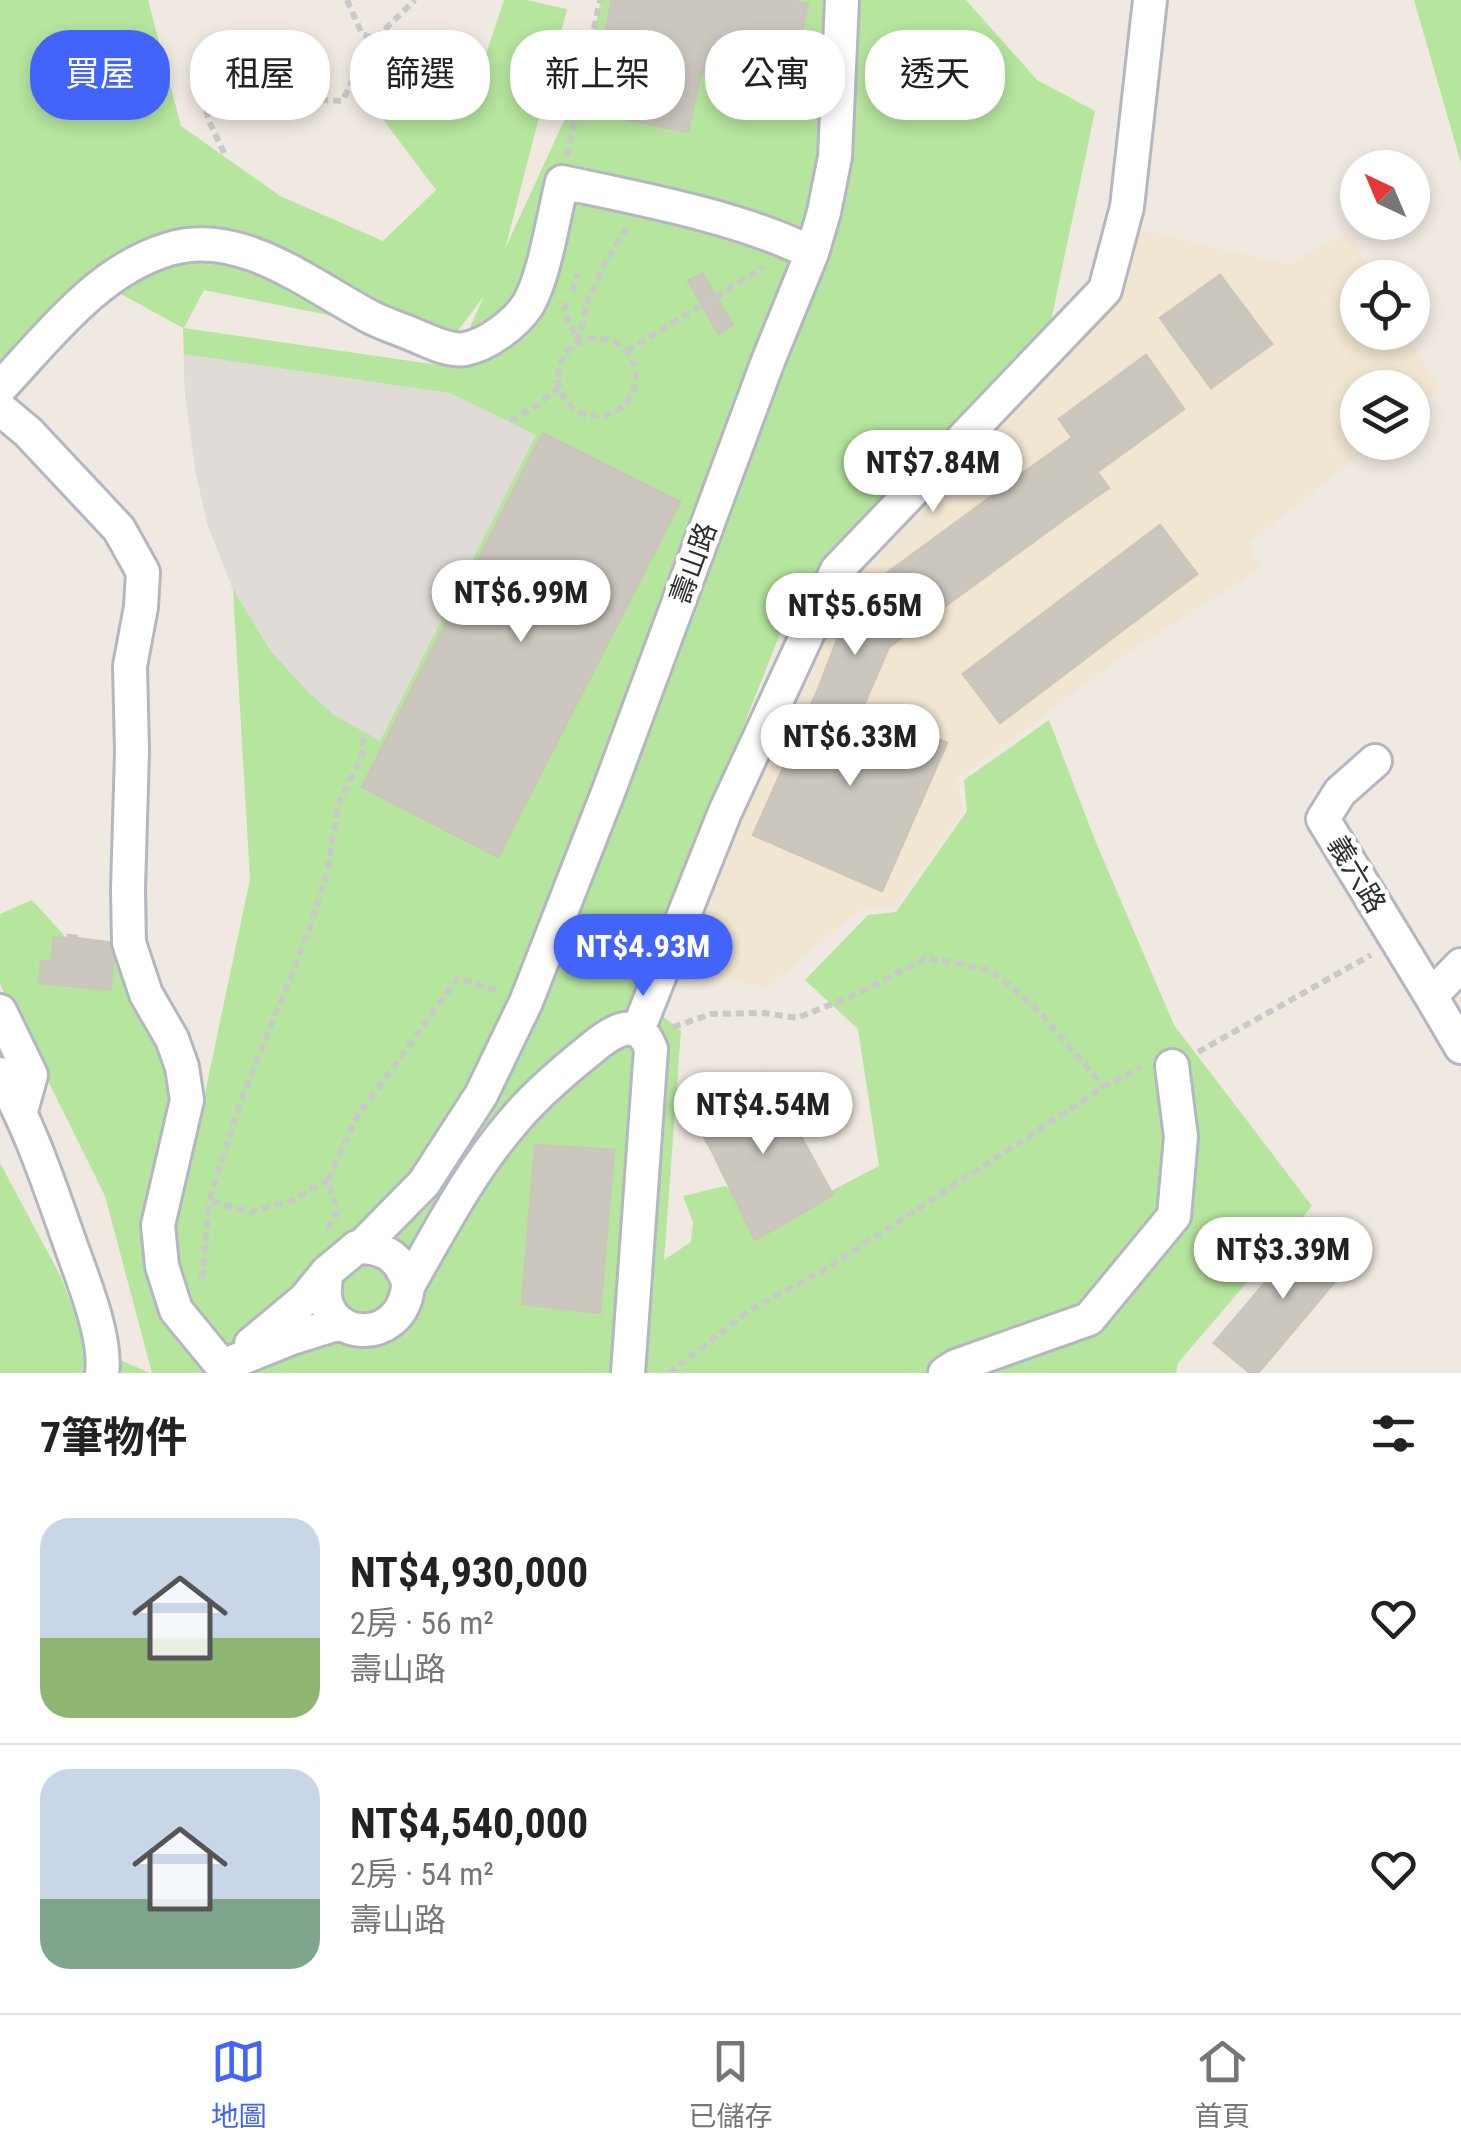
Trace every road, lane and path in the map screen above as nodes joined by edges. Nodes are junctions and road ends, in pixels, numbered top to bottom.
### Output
1 (347, 0) edge
2 (416, 0) edge
3 (600, 0) edge
4 (842, 0) edge
5 (1150, 0) edge
6 (360, 30) edge
7 (385, 30) edge
8 (350, 86) edge
9 (224, 153) dead end
10 (562, 182) junction
11 (643, 200) junction
12 (782, 238) junction
13 (812, 253) junction
14 (564, 310) dead end
15 (578, 344) junction
16 (627, 351) junction
17 (560, 387) junction
18 (1, 400) edge
19 (510, 422) dead end
20 (364, 732) dead end
21 (1375, 762) dead end
22 (1397, 941) junction
23 (1461, 965) edge
24 (508, 994) dead end
25 (1431, 996) junction
26 (0, 1011) edge
27 (641, 1033) junction
28 (1461, 1048) edge
29 (1172, 1066) junction
30 (0, 1074) edge
31 (1104, 1087) junction
32 (22, 1111) junction
33 (328, 1180) junction
34 (209, 1201) junction
35 (361, 1247) junction
36 (324, 1258) junction
37 (408, 1286) junction
38 (340, 1323) junction
39 (196, 1333) junction
40 (219, 1370) edge
41 (102, 1373) edge
42 (628, 1373) edge
43 (669, 1373) edge
44 (945, 1373) edge

1 - 6 path
2 - 7 path
3 - 10 path
4 - 13 street, 壽山路
5 - 27 street
8 - 9 path
10 - 11 street
10 - 18 street
11 - 12 street
11 - 15 path
12 - 13 street
12 - 16 path
13 - 35 street, 壽山路
14 - 15 path
15 - 16 path
15 - 17 path
16 - 17 path
17 - 19 path
18 - 39 street
20 - 34 path
21 - 22 street, 義六路
22 - 25 street, 義六路
22 - 29 path
23 - 25 street
24 - 33 path
25 - 28 street, 義六路
26 - 32 street
27 - 31 path
27 - 37 street
27 - 42 street
29 - 31 path
29 - 44 street
30 - 32 street
31 - 43 path
32 - 41 street
33 - 34 path
33 - 36 path
34 - 39 path
35 - 36 street
35 - 37 street
36 - 38 street
36 - 40 street
37 - 38 street
38 - 40 street
39 - 40 street

